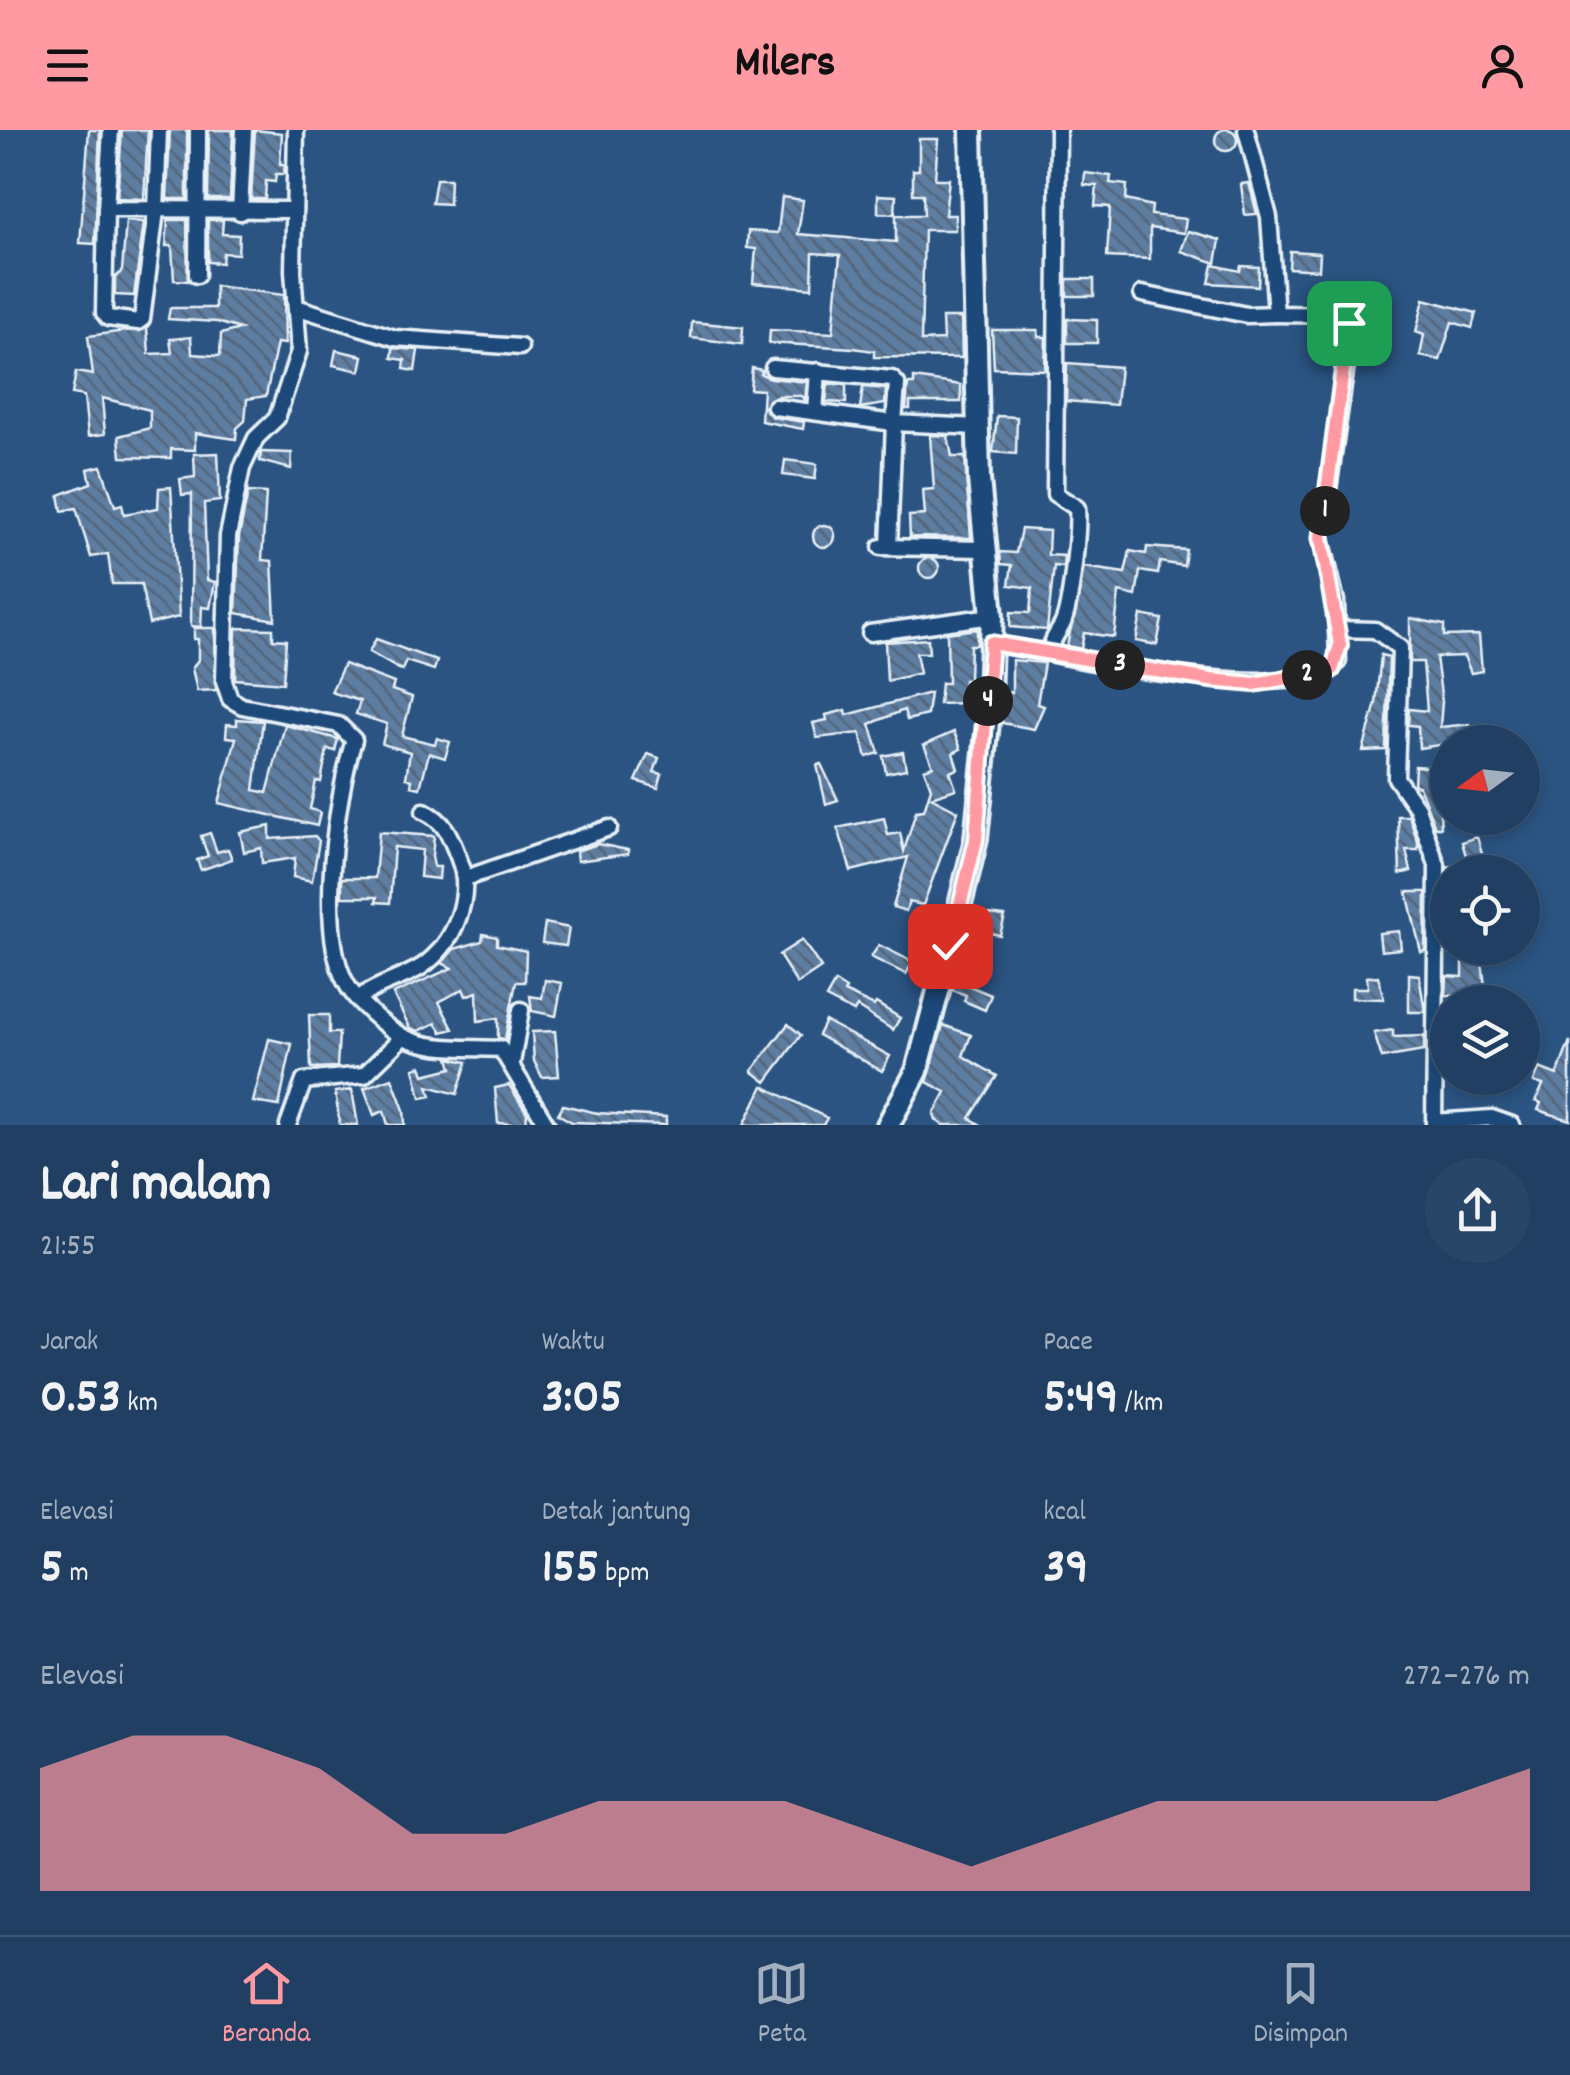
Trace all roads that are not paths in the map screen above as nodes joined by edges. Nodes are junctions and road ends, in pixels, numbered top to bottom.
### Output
1 (110, 130) edge
2 (159, 130) edge
3 (198, 130) edge
4 (244, 130) edge
5 (296, 130) edge
6 (971, 130) edge
7 (1058, 130) edge
8 (1246, 130) edge
9 (106, 209) junction
10 (156, 210) junction
11 (293, 210) junction
12 (198, 212) junction
13 (240, 212) junction
14 (198, 275) dead end
15 (1142, 294) dead end
16 (299, 308) junction
17 (1276, 314) junction
18 (520, 347) dead end
19 (773, 368) dead end
20 (818, 372) junction
21 (775, 407) dead end
22 (815, 412) junction
23 (894, 423) junction
24 (978, 427) junction
25 (984, 549) junction
26 (992, 616) junction
27 (1340, 629) junction
28 (870, 632) dead end
29 (991, 643) junction
30 (1049, 653) junction
31 (424, 811) dead end
32 (609, 828) dead end
33 (466, 878) junction
34 (359, 998) junction
35 (521, 1010) dead end
36 (403, 1037) junction
37 (512, 1063) junction
38 (1434, 1124) edge
39 (288, 1125) edge
40 (547, 1125) edge
41 (888, 1125) edge
42 (1512, 1125) edge

1 - 9 street
2 - 10 street
3 - 12 street
4 - 13 street
5 - 11 street
6 - 24 main road
7 - 30 street
8 - 17 street
9 - 10 street
9 - 10 street
10 - 12 street
11 - 13 street
11 - 16 street
12 - 13 street
12 - 14 street
15 - 17 street
16 - 18 street
16 - 34 street
17 - 27 street
19 - 20 street
20 - 22 street
20 - 23 street
21 - 22 street
22 - 23 street
23 - 24 street
23 - 25 street
24 - 25 main road
25 - 26 main road
26 - 28 street
26 - 29 main road
27 - 30 street
27 - 38 street
29 - 30 street
29 - 41 main road
31 - 33 street
32 - 33 street
33 - 34 street
34 - 36 street
35 - 37 street
36 - 37 street
36 - 39 street
37 - 40 street
38 - 42 street

